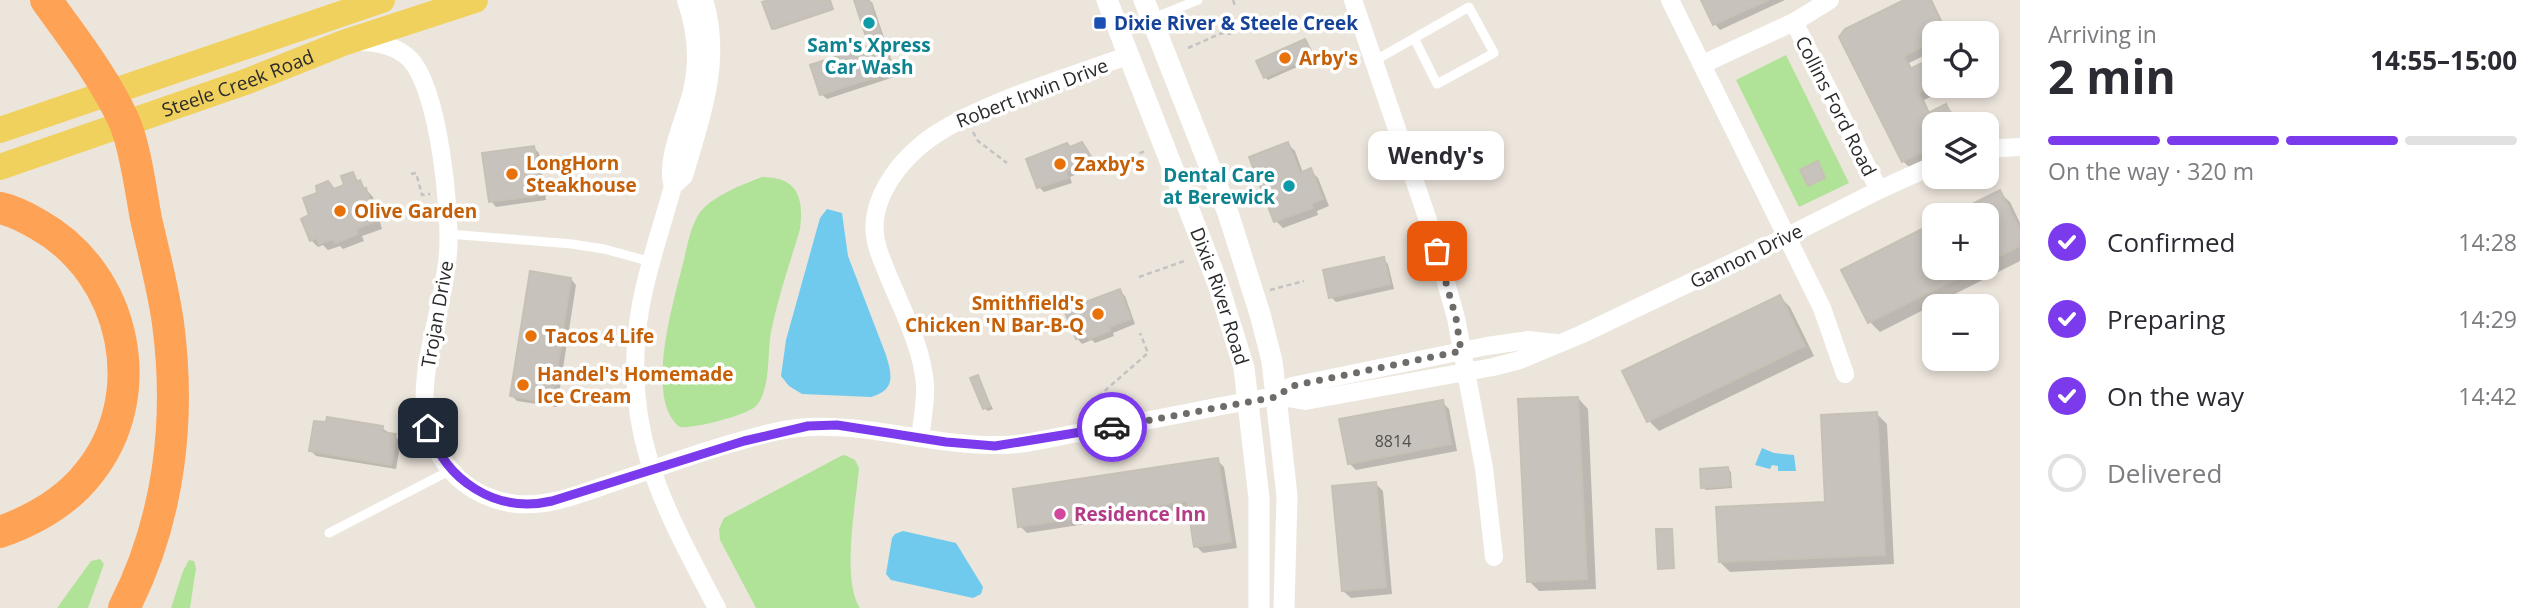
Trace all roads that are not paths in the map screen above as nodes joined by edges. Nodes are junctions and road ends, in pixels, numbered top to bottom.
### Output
1 (46, 0) edge
2 (382, 0) edge
3 (475, 0) edge
4 (686, 0) edge
5 (704, 0) edge
6 (1107, 0) edge
7 (1198, 0) edge
8 (1353, 0) edge
9 (1670, 0) edge
10 (1830, 0) edge
11 (1148, 9) edge
12 (1794, 22) junction
13 (1414, 38) junction
14 (343, 43) junction
15 (1129, 55) junction
16 (1374, 61) junction
17 (1703, 64) junction
18 (110, 93) junction
19 (125, 123) junction
20 (0, 130) edge
21 (2020, 147) edge
22 (1999, 148) edge
23 (0, 167) edge
24 (1922, 171) edge
25 (673, 186) junction
26 (1879, 190) junction
27 (0, 208) edge
28 (449, 234) junction
29 (1786, 237) junction
30 (652, 262) junction
31 (1556, 343) junction
32 (1461, 351) junction
33 (1465, 372) junction
34 (1845, 374) dead end
35 (1263, 399) junction
36 (920, 438) junction
37 (451, 470) junction
38 (650, 470) junction
39 (0, 532) edge
40 (329, 533) dead end
41 (1494, 558) dead end
42 (124, 608) edge
43 (717, 608) edge
44 (1259, 608) edge
45 (1284, 608) edge

1 - 18 highway
2 - 18 main road, Steele Creek Road
3 - 14 main road, Steele Creek Road
4 - 25 street
5 - 25 street
6 - 15 street, Dixie River Road
7 - 11 lane
8 - 16 street
9 - 17 street
10 - 12 street
11 - 35 street, Dixie River Road
12 - 17 street
12 - 26 street, Collins Ford Road
13 - 13 lane
13 - 16 lane
14 - 19 main road, Steele Creek Road
14 - 28 street, Trojan Drive
15 - 35 street, Dixie River Road
15 - 36 street, Robert Irwin Drive
16 - 32 street
17 - 29 street
18 - 19 highway
18 - 20 main road, Steele Creek Road
19 - 23 main road, Steele Creek Road
19 - 42 highway
21 - 22 street
24 - 26 street, Gannon Drive
25 - 30 street
26 - 29 street, Gannon Drive
27 - 39 highway
28 - 30 lane
28 - 37 street, Trojan Drive
29 - 31 street, Gannon Drive
29 - 34 street
30 - 38 street
31 - 32 street, Gannon Drive
31 - 33 street, Gannon Drive
32 - 33 street
32 - 35 street, Gannon Drive
33 - 35 street, Gannon Drive
33 - 41 street
35 - 36 street, Trojan Drive
35 - 44 street, Dixie River Road
35 - 45 street, Dixie River Road
36 - 38 street, Trojan Drive
37 - 38 street, Trojan Drive
37 - 40 lane
38 - 43 street

